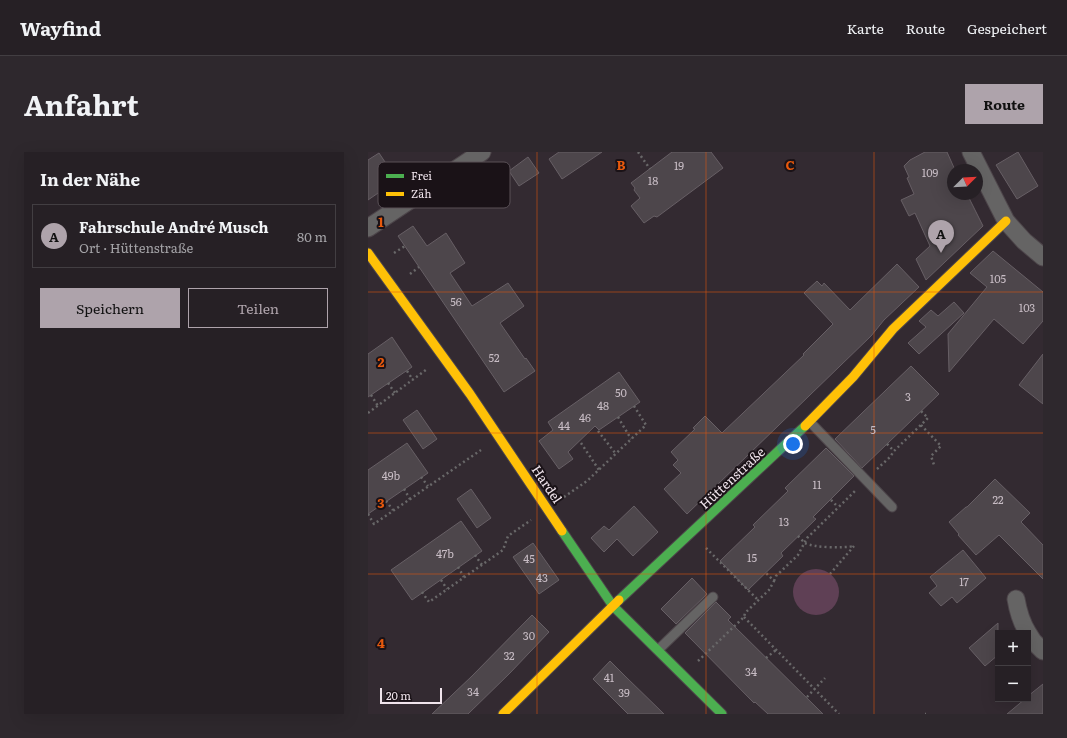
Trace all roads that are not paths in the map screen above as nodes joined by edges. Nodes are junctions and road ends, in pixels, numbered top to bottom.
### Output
1 (482, 152) edge
2 (971, 152) edge
3 (467, 162) edge
4 (398, 208) edge
5 (1006, 221) junction
6 (368, 228) edge
7 (368, 253) edge
8 (1043, 257) edge
9 (810, 422) junction
10 (892, 507) dead end
11 (713, 597) dead end
12 (1016, 599) dead end
13 (614, 606) junction
14 (1026, 630) edge
15 (1031, 638) edge
16 (658, 650) junction
17 (1043, 651) edge
18 (503, 714) edge
19 (722, 714) edge

1 - 3 street
2 - 5 street
4 - 6 street
5 - 8 street
5 - 9 street, Hüttenstraße
7 - 13 street, Hardel
9 - 10 lane
9 - 13 street, Hüttenstraße
11 - 16 lane
12 - 14 street
13 - 16 street, Hardel
13 - 18 street, Hüttenstraße
15 - 17 street
16 - 19 street, Hardel

